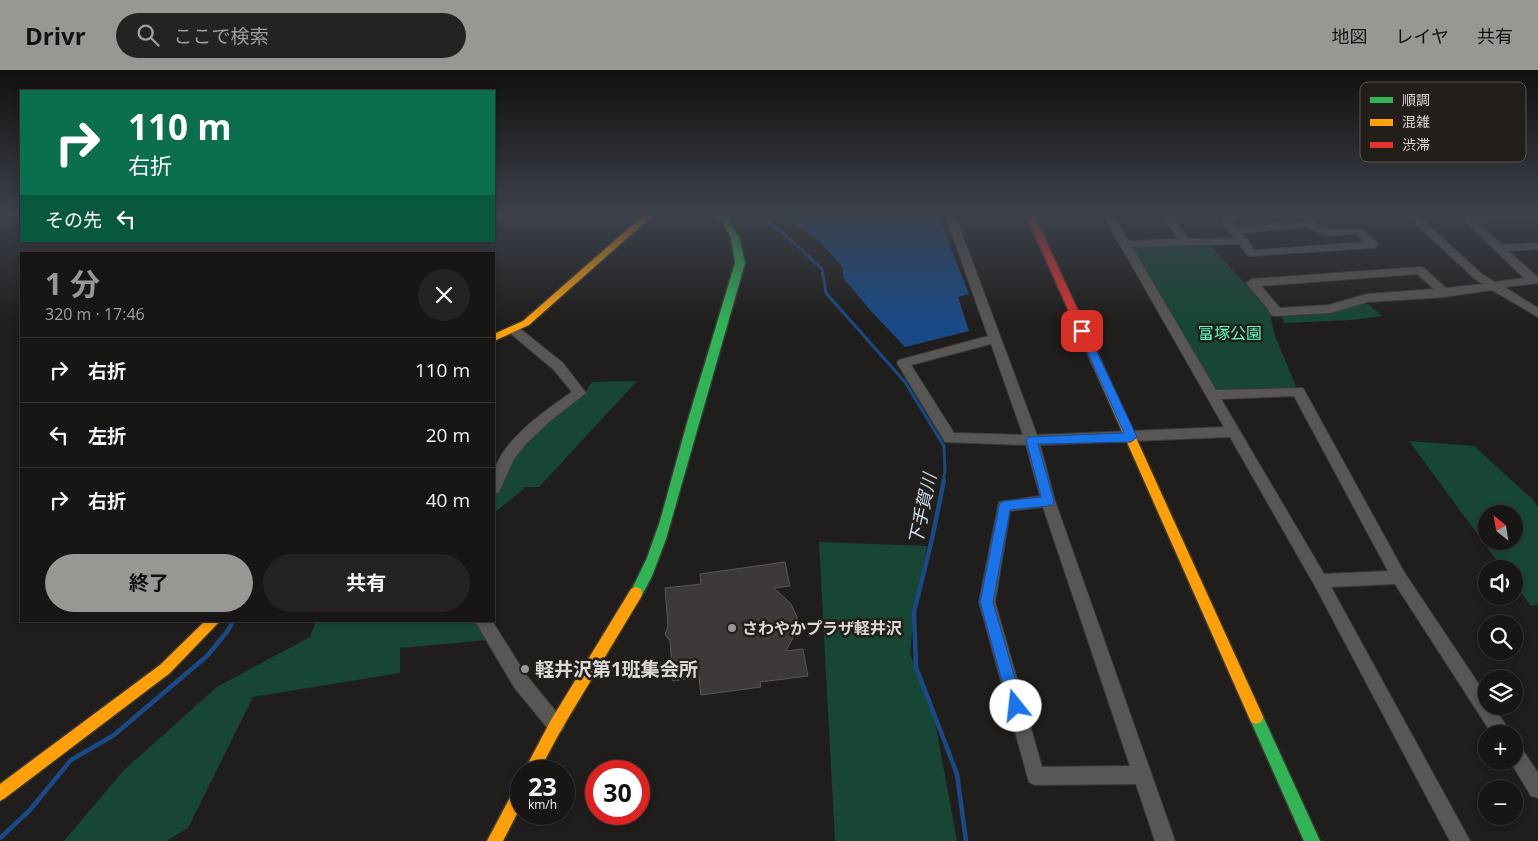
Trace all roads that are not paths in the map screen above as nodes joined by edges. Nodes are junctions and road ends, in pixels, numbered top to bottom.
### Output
1 (608, 251) edge
2 (740, 251) edge
3 (963, 251) edge
4 (1046, 251) edge
5 (1129, 251) edge
6 (1250, 251) edge
7 (1283, 251) edge
8 (1449, 251) edge
9 (1502, 251) edge
10 (1536, 280) edge
11 (1493, 286) junction
12 (1444, 293) junction
13 (1538, 313) edge
14 (514, 330) junction
15 (495, 338) edge
16 (994, 339) junction
17 (1211, 395) junction
18 (1232, 432) junction
19 (1131, 437) junction
20 (1032, 440) junction
21 (495, 486) edge
22 (1048, 501) junction
23 (1398, 577) junction
24 (1320, 581) junction
25 (213, 622) edge
26 (484, 622) edge
27 (556, 724) junction
28 (1496, 725) edge
29 (537, 760) edge
30 (1523, 766) edge
31 (1142, 775) junction
32 (1538, 789) edge
33 (0, 793) edge
34 (510, 812) edge
35 (495, 841) edge
36 (1166, 841) edge
37 (1312, 841) edge
38 (1460, 841) edge

1 - 14 street
2 - 27 street
3 - 16 street
4 - 19 street
5 - 17 street
6 - 7 street
8 - 11 street
9 - 10 street
10 - 11 street
11 - 12 street
11 - 13 street
12 - 12 street
14 - 15 street
14 - 21 street
16 - 20 street
16 - 20 street
17 - 18 street
17 - 23 street
18 - 19 street
18 - 24 street
19 - 20 street
19 - 37 street
20 - 22 street
22 - 31 street
22 - 31 street
23 - 24 street
23 - 28 street
24 - 38 street
25 - 33 street
26 - 27 street
27 - 29 street
30 - 32 street
31 - 36 street
34 - 35 street

